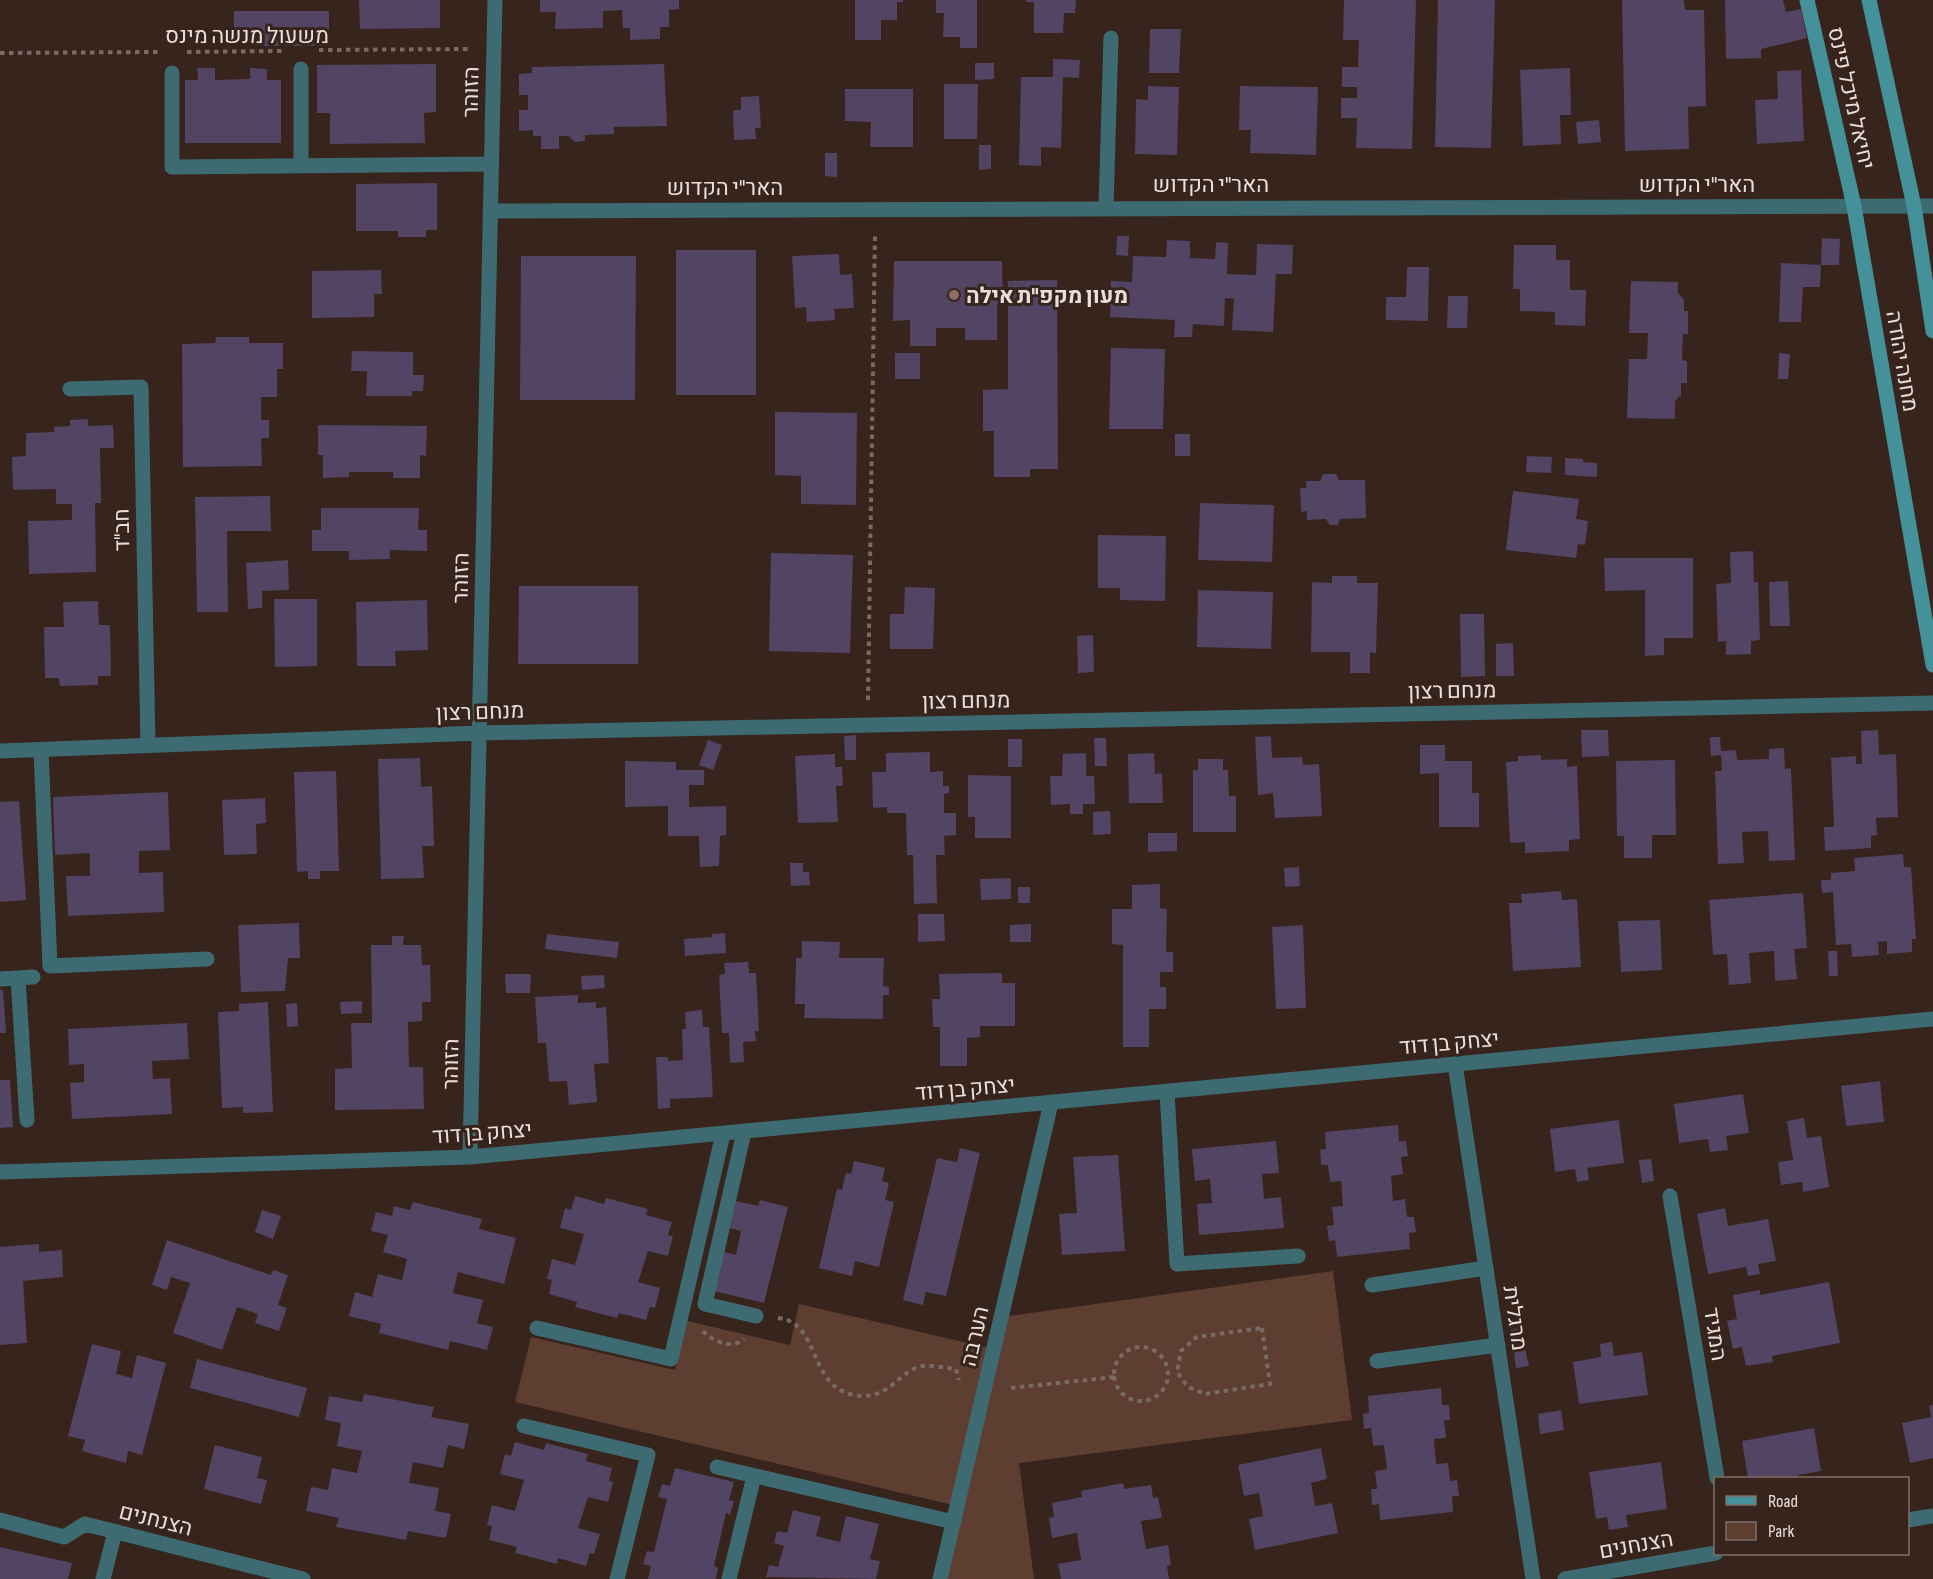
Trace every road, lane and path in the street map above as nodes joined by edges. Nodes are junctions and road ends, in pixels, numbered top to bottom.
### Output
1 (495, 0) edge
2 (1807, 0) edge
3 (1869, 0) edge
4 (1111, 38) dead end
5 (494, 49) junction
6 (294, 51) dead end
7 (317, 51) dead end
8 (165, 52) dead end
9 (176, 52) dead end
10 (0, 53) edge
11 (301, 69) dead end
12 (172, 73) dead end
13 (491, 164) junction
14 (301, 166) junction
15 (1854, 206) junction
16 (1914, 206) junction
17 (1933, 206) edge
18 (1106, 207) junction
19 (876, 209) junction
20 (490, 211) junction
21 (1933, 331) edge
22 (70, 389) dead end
23 (1933, 665) edge
24 (1933, 703) edge
25 (868, 725) junction
26 (479, 733) junction
27 (148, 745) junction
28 (41, 750) junction
29 (0, 751) edge
30 (207, 959) dead end
31 (33, 977) dead end
32 (18, 978) junction
33 (0, 979) edge
34 (1933, 1019) edge
35 (1455, 1064) junction
36 (1167, 1092) junction
37 (1051, 1103) junction
38 (27, 1120) dead end
39 (744, 1132) junction
40 (723, 1134) junction
41 (470, 1157) junction
42 (0, 1172) edge
43 (1670, 1196) dead end
44 (1298, 1256) dead end
45 (1486, 1268) junction
46 (1372, 1285) dead end
47 (683, 1307) junction
48 (761, 1316) joint
49 (537, 1328) dead end
50 (747, 1336) dead end
51 (1498, 1345) junction
52 (1377, 1361) dead end
53 (1168, 1371) junction
54 (1177, 1372) junction
55 (1115, 1377) junction
56 (962, 1389) dead end
57 (984, 1390) junction
58 (524, 1426) dead end
59 (717, 1467) dead end
60 (754, 1476) junction
61 (1717, 1477) edge
62 (1933, 1516) edge
63 (0, 1520) edge
64 (1909, 1520) edge
65 (954, 1522) junction
66 (115, 1532) junction
67 (1714, 1553) edge
68 (267, 1575) edge
69 (103, 1579) edge
70 (303, 1579) edge
71 (617, 1579) edge
72 (729, 1579) edge
73 (940, 1579) edge
74 (1533, 1579) edge
75 (1564, 1579) edge

1 - 5 street, הזוהר
2 - 15 main road, יחיאל מיכל פינס
3 - 16 main road, יחיאל מיכל פינס
4 - 18 street
5 - 7 path, משעול מנשה מינס
5 - 13 street, הזוהר
6 - 9 path, משעול מנשה מינס
8 - 10 path, משעול מנשה מינס
11 - 14 street
12 - 14 street
13 - 14 street
13 - 20 street, הזוהר
15 - 16 street, האר"י הקדוש
15 - 18 street, האר"י הקדוש
15 - 23 main road, מחנה יהודה
16 - 17 street, האר"י הקדוש
16 - 21 main road, מחנה יהודה
18 - 19 street, האר"י הקדוש
19 - 20 street, האר"י הקדוש
19 - 25 path
20 - 26 street, הזוהר
22 - 27 street, חב"ד
24 - 25 street, מנחם רצון
25 - 26 street, מנחם רצון
26 - 27 street, מנחם רצון
26 - 41 street, הזוהר
27 - 28 street, מנחם רצון
28 - 29 street, מנחם רצון
28 - 30 street
31 - 32 street
32 - 33 street
32 - 38 street
34 - 35 street, יצחק בן דוד
35 - 36 street, יצחק בן דוד
35 - 45 street, מרגלית
36 - 37 street, יצחק בן דוד
36 - 44 street
37 - 39 street, יצחק בן דוד
37 - 57 street, הערבה
39 - 40 street, יצחק בן דוד
39 - 48 street
40 - 41 street, יצחק בן דוד
40 - 47 street
41 - 42 street, יצחק בן דוד
43 - 61 street, המגיד
45 - 46 street
45 - 51 street, מרגלית
47 - 49 street
47 - 50 path
48 - 56 path
51 - 52 street
51 - 74 street, מרגלית
53 - 54 path
53 - 55 path
53 - 55 path
54 - 54 path
55 - 57 path
57 - 65 street, הערבה
58 - 71 street
59 - 60 street
60 - 65 street
60 - 72 street
62 - 64 street
63 - 66 street, הצנחנים
65 - 73 street, הערבה
66 - 68 street, הצנחנים
66 - 69 street
67 - 75 street, הצנחנים
68 - 70 street, הצנחנים

